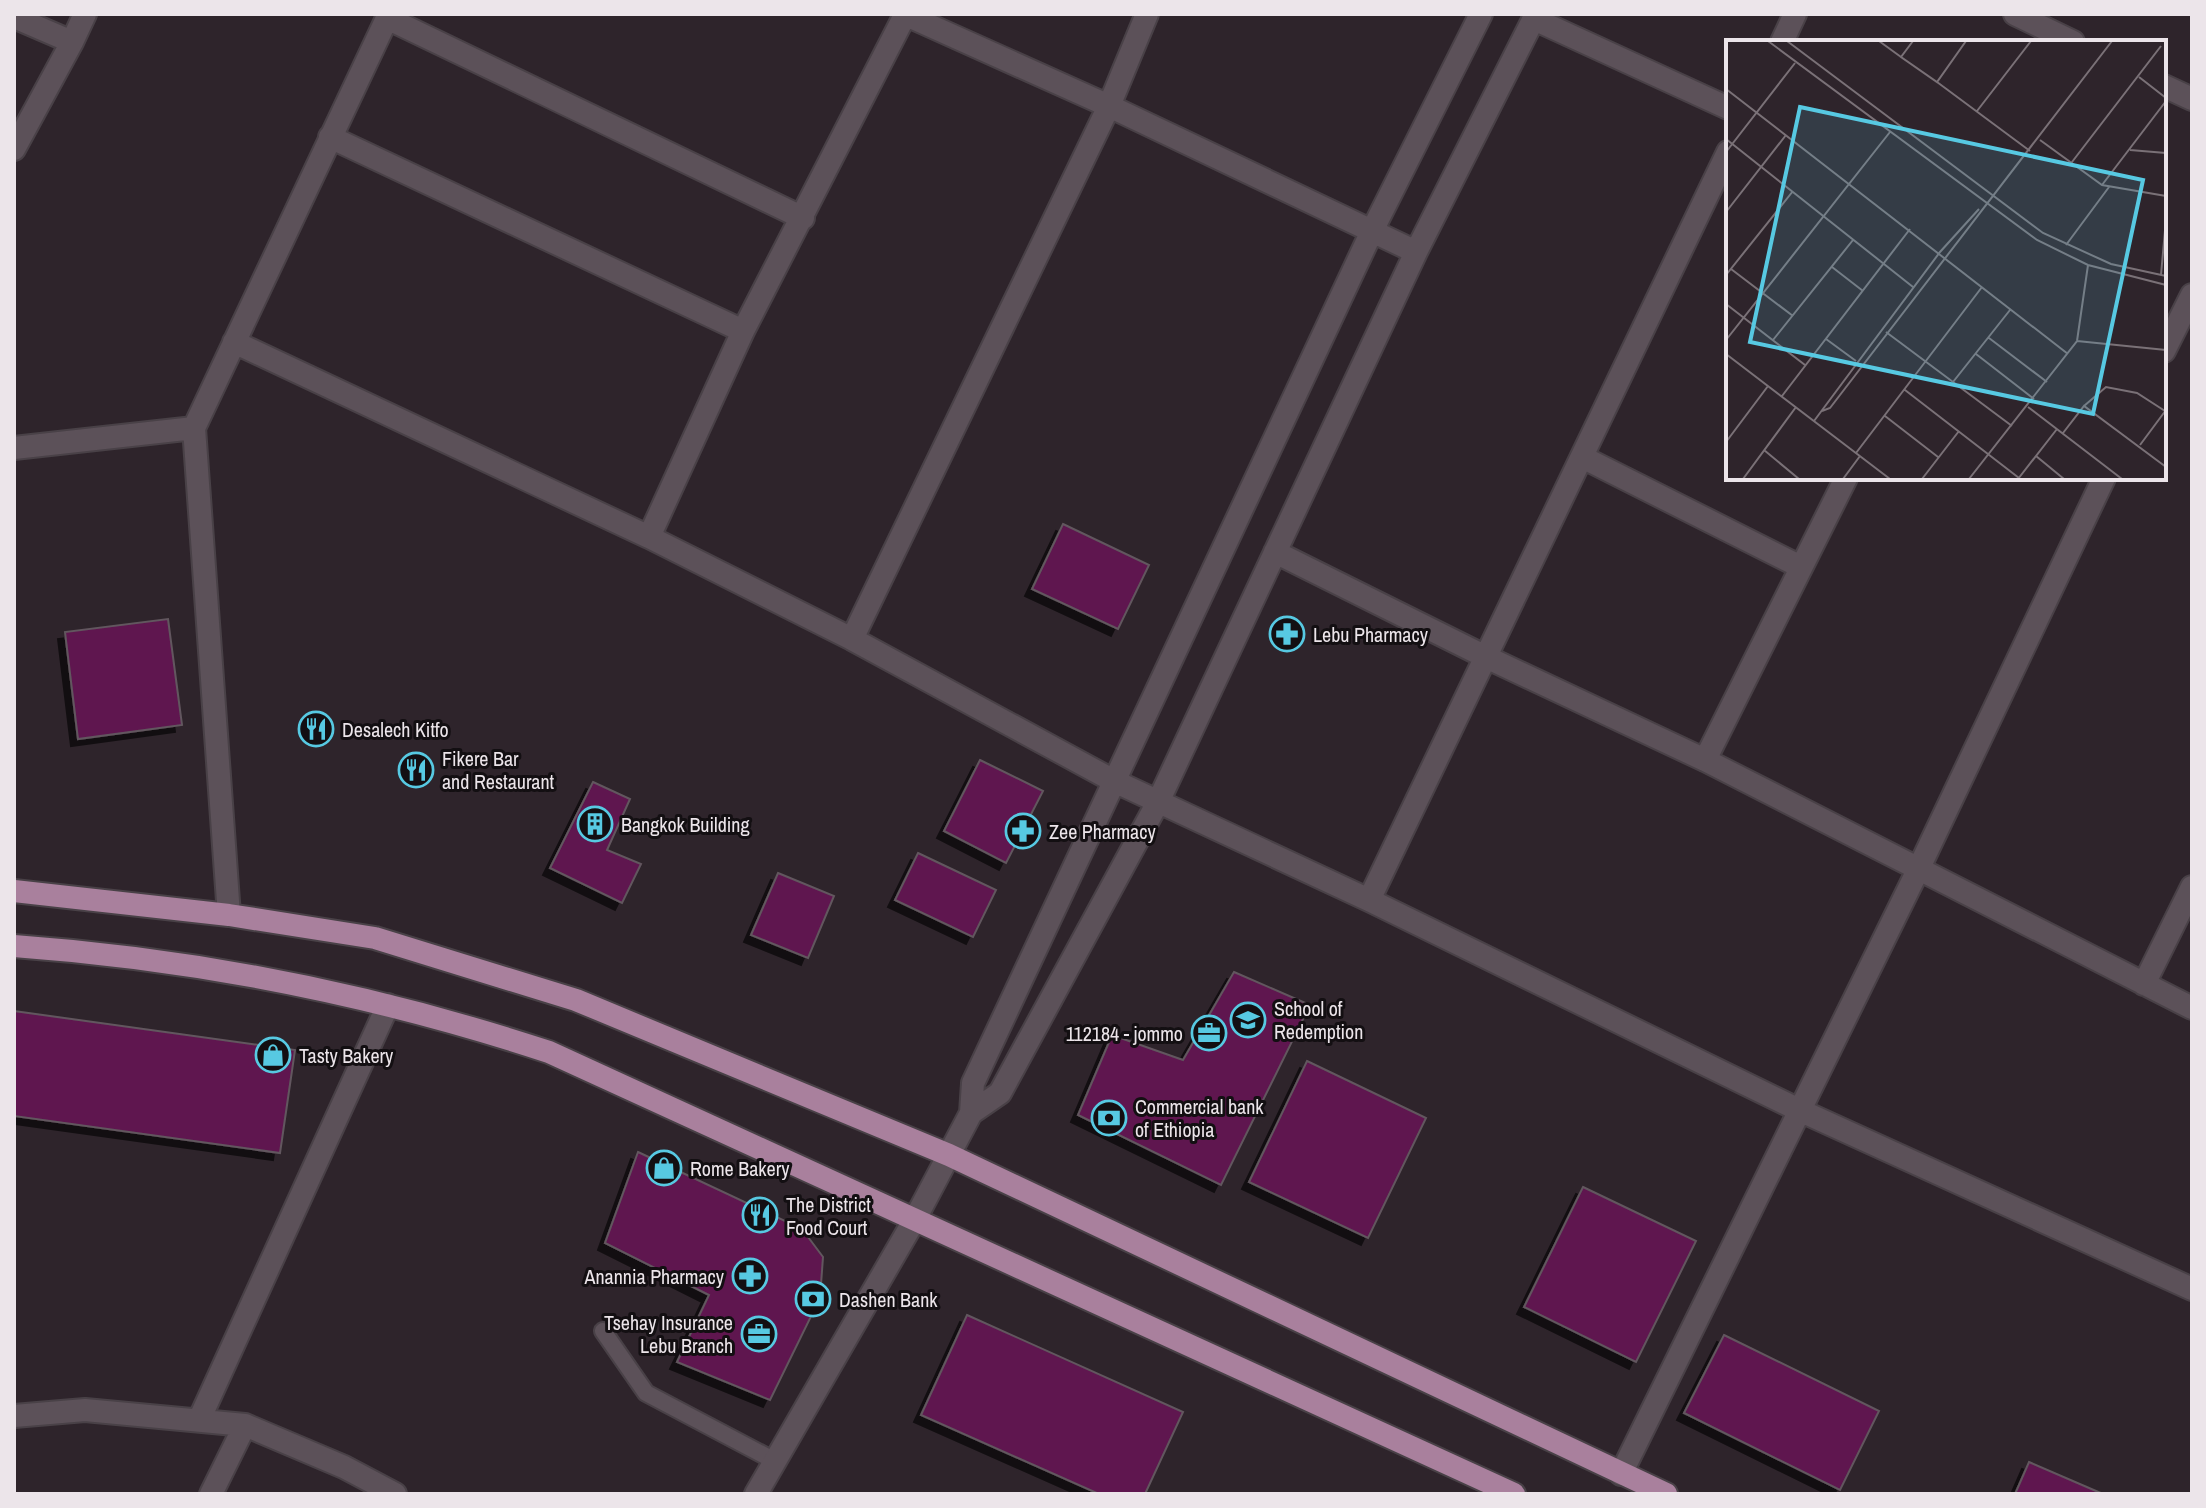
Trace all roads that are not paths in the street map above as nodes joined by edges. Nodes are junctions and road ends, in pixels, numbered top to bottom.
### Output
1 (85, 14) edge
2 (904, 14) edge
3 (1147, 14) edge
4 (1481, 14) edge
5 (1795, 14) edge
6 (2015, 14) edge
7 (388, 16) edge
8 (14, 17) edge
9 (1535, 17) edge
10 (1783, 40) edge
11 (2068, 40) edge
12 (72, 42) junction
13 (2166, 87) edge
14 (2192, 99) edge
15 (1109, 106) junction
16 (1726, 107) edge
17 (330, 137) junction
18 (14, 149) edge
19 (1726, 156) edge
20 (803, 218) junction
21 (1372, 231) junction
22 (1416, 252) junction
23 (2183, 305) edge
24 (743, 331) junction
25 (234, 342) junction
26 (2166, 346) edge
27 (194, 428) junction
28 (14, 448) edge
29 (1582, 457) junction
30 (1845, 480) edge
31 (2103, 480) edge
32 (649, 537) junction
33 (1275, 552) junction
34 (1801, 567) junction
35 (852, 639) junction
36 (1486, 657) junction
37 (1705, 760) junction
38 (1114, 781) junction
39 (1158, 802) junction
40 (1918, 870) junction
41 (2192, 887) edge
42 (14, 891) edge
43 (1369, 900) junction
44 (229, 915) junction
45 (14, 946) edge
46 (2144, 984) junction
47 (388, 1005) junction
48 (2192, 1008) edge
49 (1799, 1110) junction
50 (971, 1113) junction
51 (949, 1155) junction
52 (915, 1219) junction
53 (2192, 1289) edge
54 (603, 1331) dead end
55 (14, 1416) edge
56 (200, 1418) junction
57 (245, 1425) junction
58 (775, 1461) junction
59 (1621, 1474) junction
60 (211, 1494) edge
61 (395, 1494) edge
62 (756, 1494) edge
63 (1514, 1494) edge
64 (1666, 1494) edge

1 - 12 street
2 - 15 street
2 - 20 street
3 - 15 street
4 - 21 street
5 - 10 street
6 - 11 street
7 - 17 street
7 - 20 street
8 - 12 street
9 - 16 street
9 - 22 street
12 - 18 street
13 - 14 street
15 - 21 street
15 - 35 street
17 - 24 street
17 - 25 street
19 - 29 street
20 - 24 street
21 - 22 street
21 - 38 street
22 - 33 street
23 - 26 street
24 - 32 street
25 - 27 street
25 - 32 street
27 - 28 street
27 - 44 street
29 - 34 street
29 - 36 street
30 - 34 street
31 - 40 street
32 - 35 street
33 - 36 street
33 - 39 street
34 - 37 street
35 - 38 street
36 - 37 street
36 - 43 street
37 - 40 street
38 - 39 street
38 - 50 street
39 - 43 street
39 - 50 street
40 - 46 street
40 - 49 street
41 - 46 street
42 - 44 main road
43 - 49 street
44 - 51 main road
45 - 47 main road
46 - 48 street
47 - 52 main road
47 - 56 street
49 - 53 street
49 - 59 street
50 - 51 street
51 - 52 street
51 - 59 main road
52 - 58 street
52 - 63 main road
54 - 58 lane
55 - 56 street
56 - 57 street
57 - 60 street
57 - 61 street
58 - 62 street
59 - 64 main road

